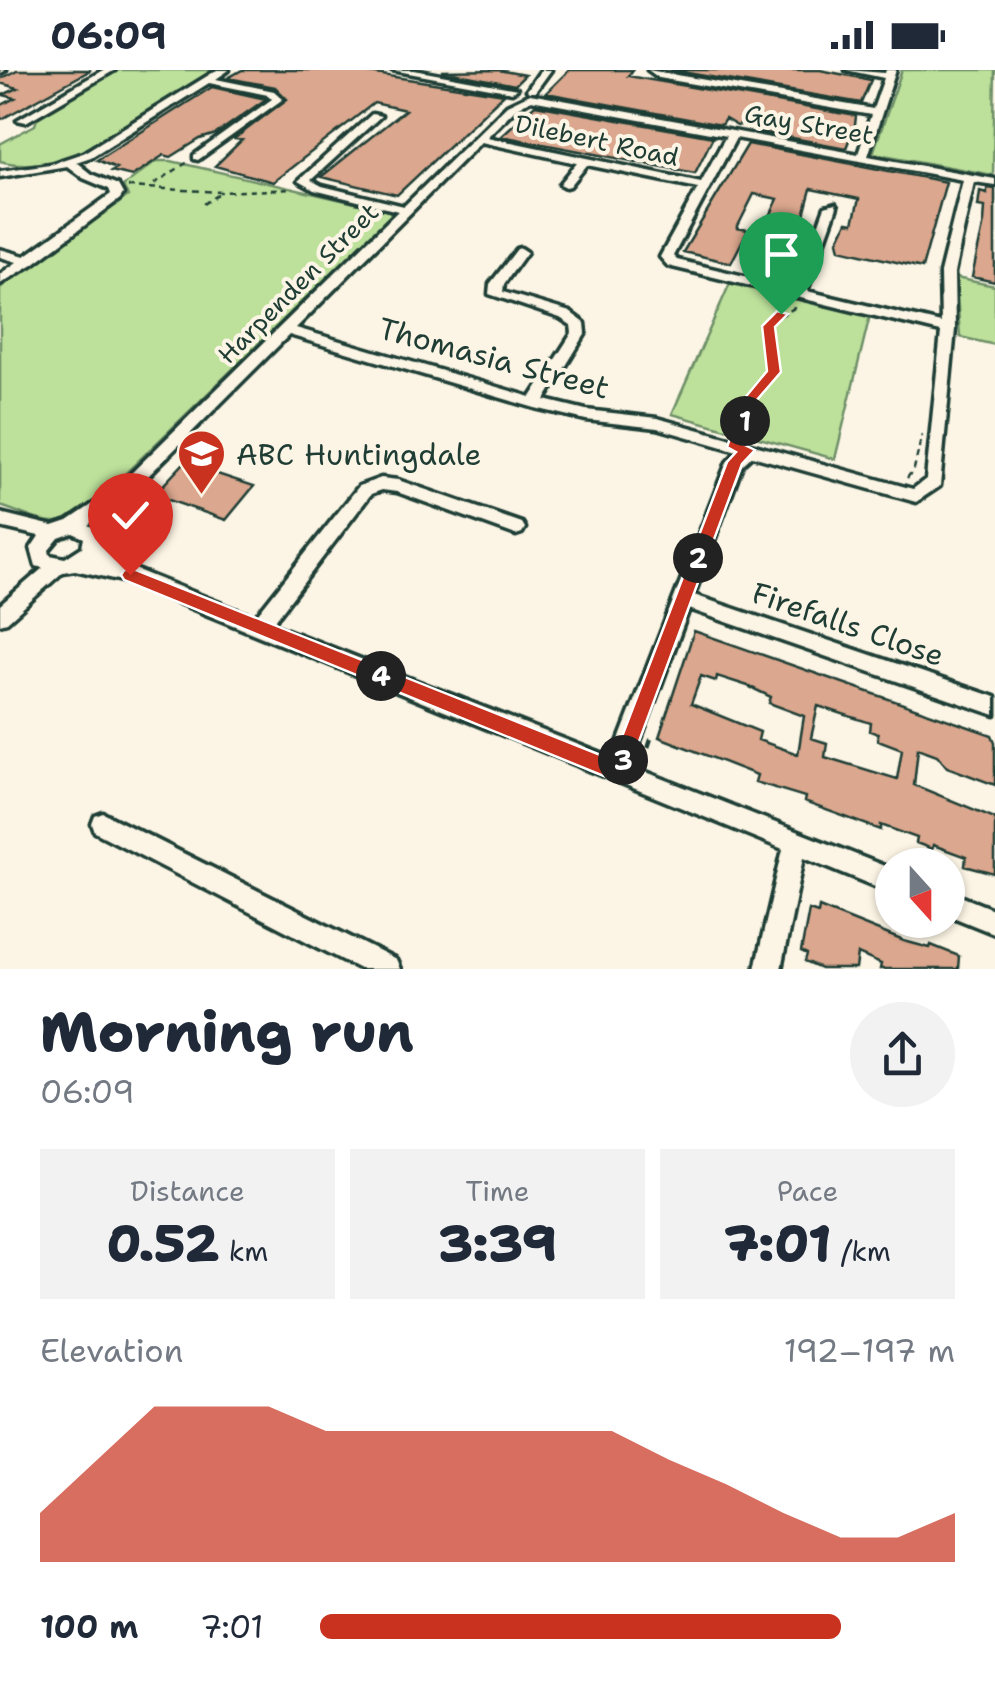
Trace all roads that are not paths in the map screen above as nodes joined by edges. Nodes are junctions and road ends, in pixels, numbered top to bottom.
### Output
1 (110, 70) edge
2 (224, 70) edge
3 (397, 70) edge
4 (546, 70) edge
5 (652, 70) edge
6 (851, 70) edge
7 (890, 73) edge
8 (208, 80) junction
9 (522, 93) junction
10 (876, 112) junction
11 (376, 116) dead end
12 (22, 120) dead end
13 (733, 133) junction
14 (480, 139) junction
15 (863, 155) junction
16 (198, 156) road end
17 (584, 161) junction
18 (69, 162) junction
19 (0, 174) edge
20 (969, 178) junction
21 (995, 182) edge
22 (566, 184) dead end
23 (704, 186) junction
24 (831, 207) dead end
25 (407, 210) junction
26 (521, 252) dead end
27 (0, 253) edge
28 (28, 261) junction
29 (0, 280) edge
30 (800, 292) junction
31 (948, 328) junction
32 (286, 330) junction
33 (535, 402) junction
34 (741, 449) junction
35 (120, 494) junction
36 (0, 520) edge
37 (74, 526) junction
38 (516, 528) dead end
39 (94, 538) junction
40 (54, 555) junction
41 (130, 575) junction
42 (682, 599) junction
43 (3, 614) edge
44 (259, 626) junction
45 (995, 706) edge
46 (618, 772) junction
47 (103, 824) dead end
48 (796, 842) junction
49 (875, 874) edge
50 (965, 910) edge
51 (995, 922) edge
52 (387, 969) edge
53 (768, 969) edge

1 - 12 street
2 - 8 street
3 - 9 street, Gay Street
4 - 9 street, Harpenden Street
5 - 10 street
6 - 7 street
7 - 10 street
8 - 16 street
8 - 18 street
9 - 13 street, Gay Street
9 - 14 street, Harpenden Street
10 - 15 street
11 - 25 street
13 - 15 street, Gay Street
13 - 23 street
14 - 17 street, Dilebert Road
14 - 25 street, Harpenden Street
15 - 20 street, Gay Street
17 - 22 street
17 - 23 street, Dilebert Road
18 - 19 street
18 - 28 street
20 - 21 street, Gay Street
20 - 31 street
23 - 30 street
24 - 30 street
25 - 32 street, Harpenden Street
26 - 33 street
27 - 28 street
28 - 29 street
30 - 31 street
31 - 34 street, Thomasia Street
32 - 33 street, Thomasia Street
32 - 35 street, Harpenden Street
33 - 34 street, Thomasia Street
34 - 42 street
35 - 37 street, Harpenden Street
35 - 39 street, Harpenden Street
36 - 40 street
37 - 39 street
37 - 40 street, Harpenden Street
38 - 44 street
39 - 40 street, Harpenden Street
39 - 41 street
40 - 41 street
40 - 43 street, Harpenden Street
41 - 44 street
42 - 45 street, Firefalls Close
42 - 46 street
44 - 46 street
46 - 48 street
47 - 52 street
48 - 49 street
48 - 53 street
50 - 51 street

